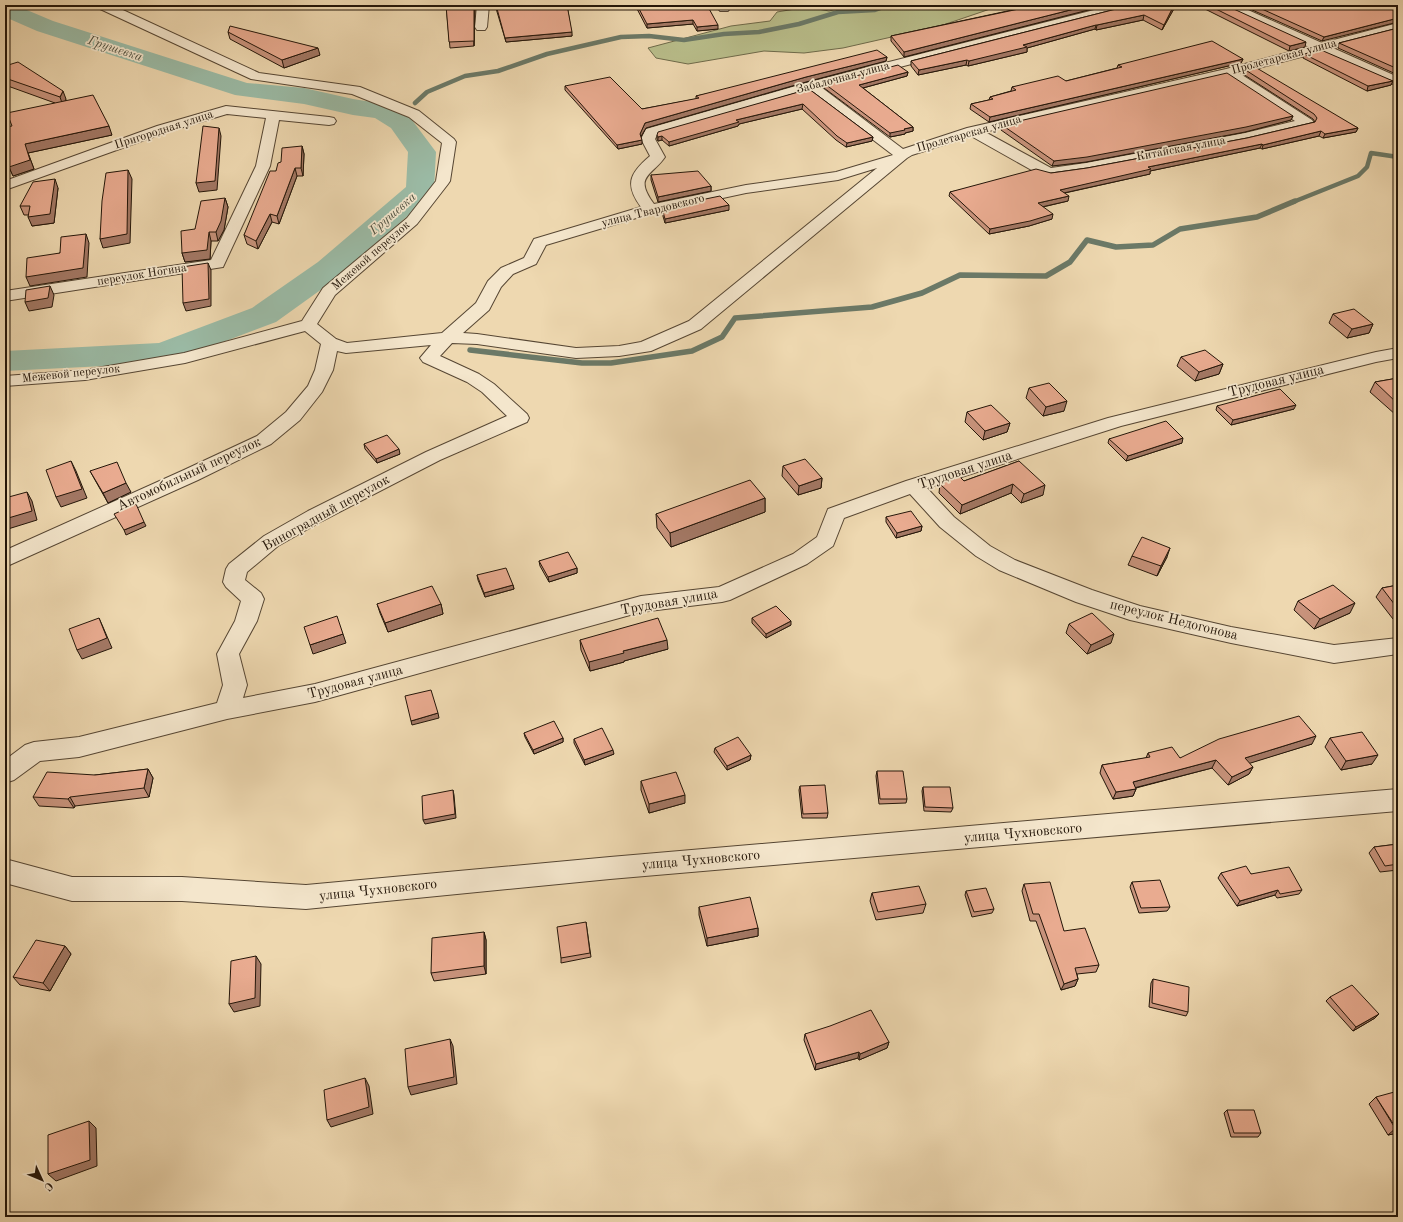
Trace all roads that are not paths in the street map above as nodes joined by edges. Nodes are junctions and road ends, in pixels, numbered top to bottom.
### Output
1 (102, 5) edge
2 (482, 5) edge
3 (1128, 5) edge
4 (1227, 5) edge
5 (481, 27) dead end
6 (1398, 27) edge
7 (1320, 48) junction
8 (1228, 72) junction
9 (1398, 82) edge
10 (811, 86) junction
11 (273, 116) junction
12 (329, 121) dead end
13 (972, 131) junction
14 (902, 155) junction
15 (5, 186) edge
16 (650, 209) junction
17 (5, 296) edge
18 (308, 325) junction
19 (447, 338) junction
20 (330, 343) junction
21 (1398, 353) edge
22 (5, 381) edge
23 (520, 418) joint
24 (913, 486) junction
25 (5, 560) edge
26 (1398, 646) edge
27 (227, 710) junction
28 (5, 773) edge
29 (1398, 800) edge
30 (5, 871) edge

1 - 18 street, Межевой переулок
2 - 5 street
3 - 10 street, Забалочная улица
4 - 7 street
6 - 7 street, Пролетарская улица
7 - 8 street, Пролетарская улица
7 - 9 street
8 - 13 street, Пролетарская улица
8 - 13 street, Китайская улица
10 - 14 street
10 - 16 street, Забалочная улица
11 - 12 street, Пригородная улица
11 - 15 street, Пригородная улица
11 - 17 street, переулок Ногина
13 - 14 street, Пролетарская улица
14 - 16 street, улица Твардовского
14 - 19 street, Пролетарская улица
16 - 19 street, улица Твардовского
18 - 20 street
18 - 22 street, Межевой переулок
19 - 20 street, Пролетарская улица
19 - 23 street, улица Твардовского
20 - 25 street, Автомобильный переулок
21 - 24 street, Трудовая улица
23 - 27 street, Виноградный переулок
24 - 26 street, переулок Недогонова
24 - 27 street, Трудовая улица
27 - 28 street, Трудовая улица
29 - 30 street, улица Чухновского

